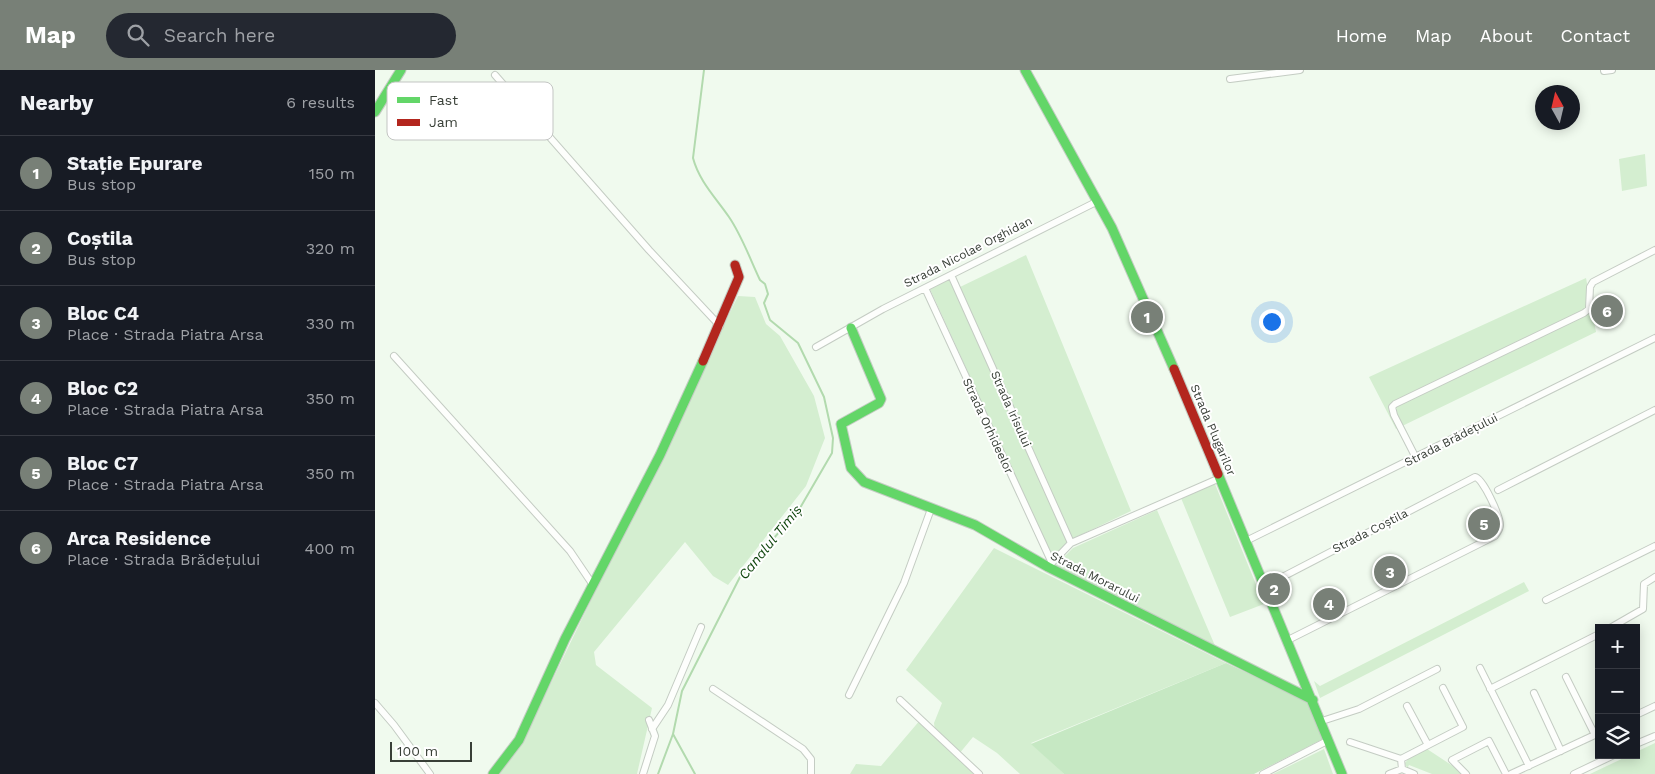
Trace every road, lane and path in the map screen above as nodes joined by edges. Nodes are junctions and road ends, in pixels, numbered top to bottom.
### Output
1 (393, 70) edge
2 (401, 70) edge
3 (1025, 70) edge
4 (1300, 70) edge
5 (1612, 70) edge
6 (1604, 71) edge
7 (495, 75) dead end
8 (1229, 79) dead end
9 (394, 82) edge
10 (501, 82) edge
11 (387, 93) edge
12 (375, 99) edge
13 (375, 112) edge
14 (552, 140) edge
15 (1098, 201) junction
16 (1655, 250) edge
17 (735, 265) dead end
18 (951, 275) junction
19 (925, 288) junction
20 (720, 326) junction
21 (851, 328) junction
22 (1655, 338) edge
23 (816, 347) dead end
24 (394, 356) dead end
25 (1655, 410) edge
26 (1416, 458) junction
27 (1220, 478) junction
28 (1498, 490) dead end
29 (931, 509) junction
30 (1246, 541) junction
31 (1071, 543) junction
32 (1655, 546) edge
33 (1050, 565) junction
34 (1655, 577) edge
35 (593, 585) junction
36 (1265, 586) junction
37 (1546, 600) dead end
38 (1618, 624) edge
39 (701, 626) dead end
40 (1595, 636) edge
41 (1288, 640) junction
42 (1480, 668) dead end
43 (1437, 669) dead end
44 (1566, 677) dead end
45 (1443, 688) dead end
46 (1490, 688) junction
47 (713, 689) dead end
48 (1534, 693) dead end
49 (849, 695) dead end
50 (901, 700) dead end
51 (1313, 700) junction
52 (375, 703) edge
53 (1407, 706) dead end
54 (1655, 706) edge
55 (1640, 712) edge
56 (649, 720) dead end
57 (1322, 721) junction
58 (652, 729) junction
59 (1595, 730) edge
60 (1595, 735) edge
61 (1655, 736) edge
62 (1329, 740) junction
63 (1350, 742) dead end
64 (1640, 742) edge
65 (1428, 745) junction
66 (1561, 751) junction
67 (1401, 759) junction
68 (1606, 759) edge
69 (1529, 766) junction
70 (1402, 769) junction
71 (430, 774) edge
72 (493, 774) edge
73 (643, 774) edge
74 (811, 774) edge
75 (979, 774) edge
76 (1263, 774) edge
77 (1342, 774) edge
78 (1389, 774) edge
79 (1414, 774) edge
80 (1467, 774) edge
81 (1506, 774) edge
82 (1511, 774) edge
83 (1574, 774) edge

1 - 12 main road
2 - 9 main road
3 - 15 main road, Strada Plugarilor
4 - 8 street
5 - 6 street
7 - 10 street
11 - 13 main road
14 - 20 street
15 - 18 street, Strada Nicolae Orghidan
15 - 27 main road, Strada Plugarilor
16 - 26 street
17 - 20 main road
18 - 19 street, Strada Nicolae Orghidan
18 - 31 street, Strada Irisului
19 - 21 street, Strada Nicolae Orghidan
19 - 33 street, Strada Orhideelor
20 - 35 main road
21 - 23 street, Strada Nicolae Orghidan
21 - 29 main road, Strada Morarului
22 - 26 street, Strada Brădețului
24 - 35 street
25 - 28 street
26 - 30 street, Strada Brădețului
27 - 30 main road, Strada Plugarilor
27 - 31 street
29 - 33 main road, Strada Morarului
29 - 49 street
30 - 36 main road, Strada Plugarilor
31 - 33 street
32 - 37 street
33 - 51 main road, Strada Morarului
34 - 38 street
35 - 72 main road
36 - 41 main road, Strada Plugarilor
36 - 41 street, Strada Coștila
39 - 58 street
40 - 46 street
41 - 51 main road, Strada Plugarilor
42 - 46 street
43 - 57 street
44 - 59 street
45 - 65 street
46 - 69 street
47 - 74 street
48 - 66 street
50 - 75 street
51 - 57 main road, Strada Plugarilor
52 - 71 street
53 - 65 street
54 - 55 street
56 - 58 street
57 - 62 main road, Strada Plugarilor
58 - 73 street
60 - 66 street
61 - 64 street
62 - 76 street
62 - 77 main road, Strada Plugarilor
63 - 67 street
65 - 67 street
66 - 69 street
67 - 70 street
68 - 83 street
69 - 82 street
70 - 78 street
70 - 79 street
80 - 81 street

